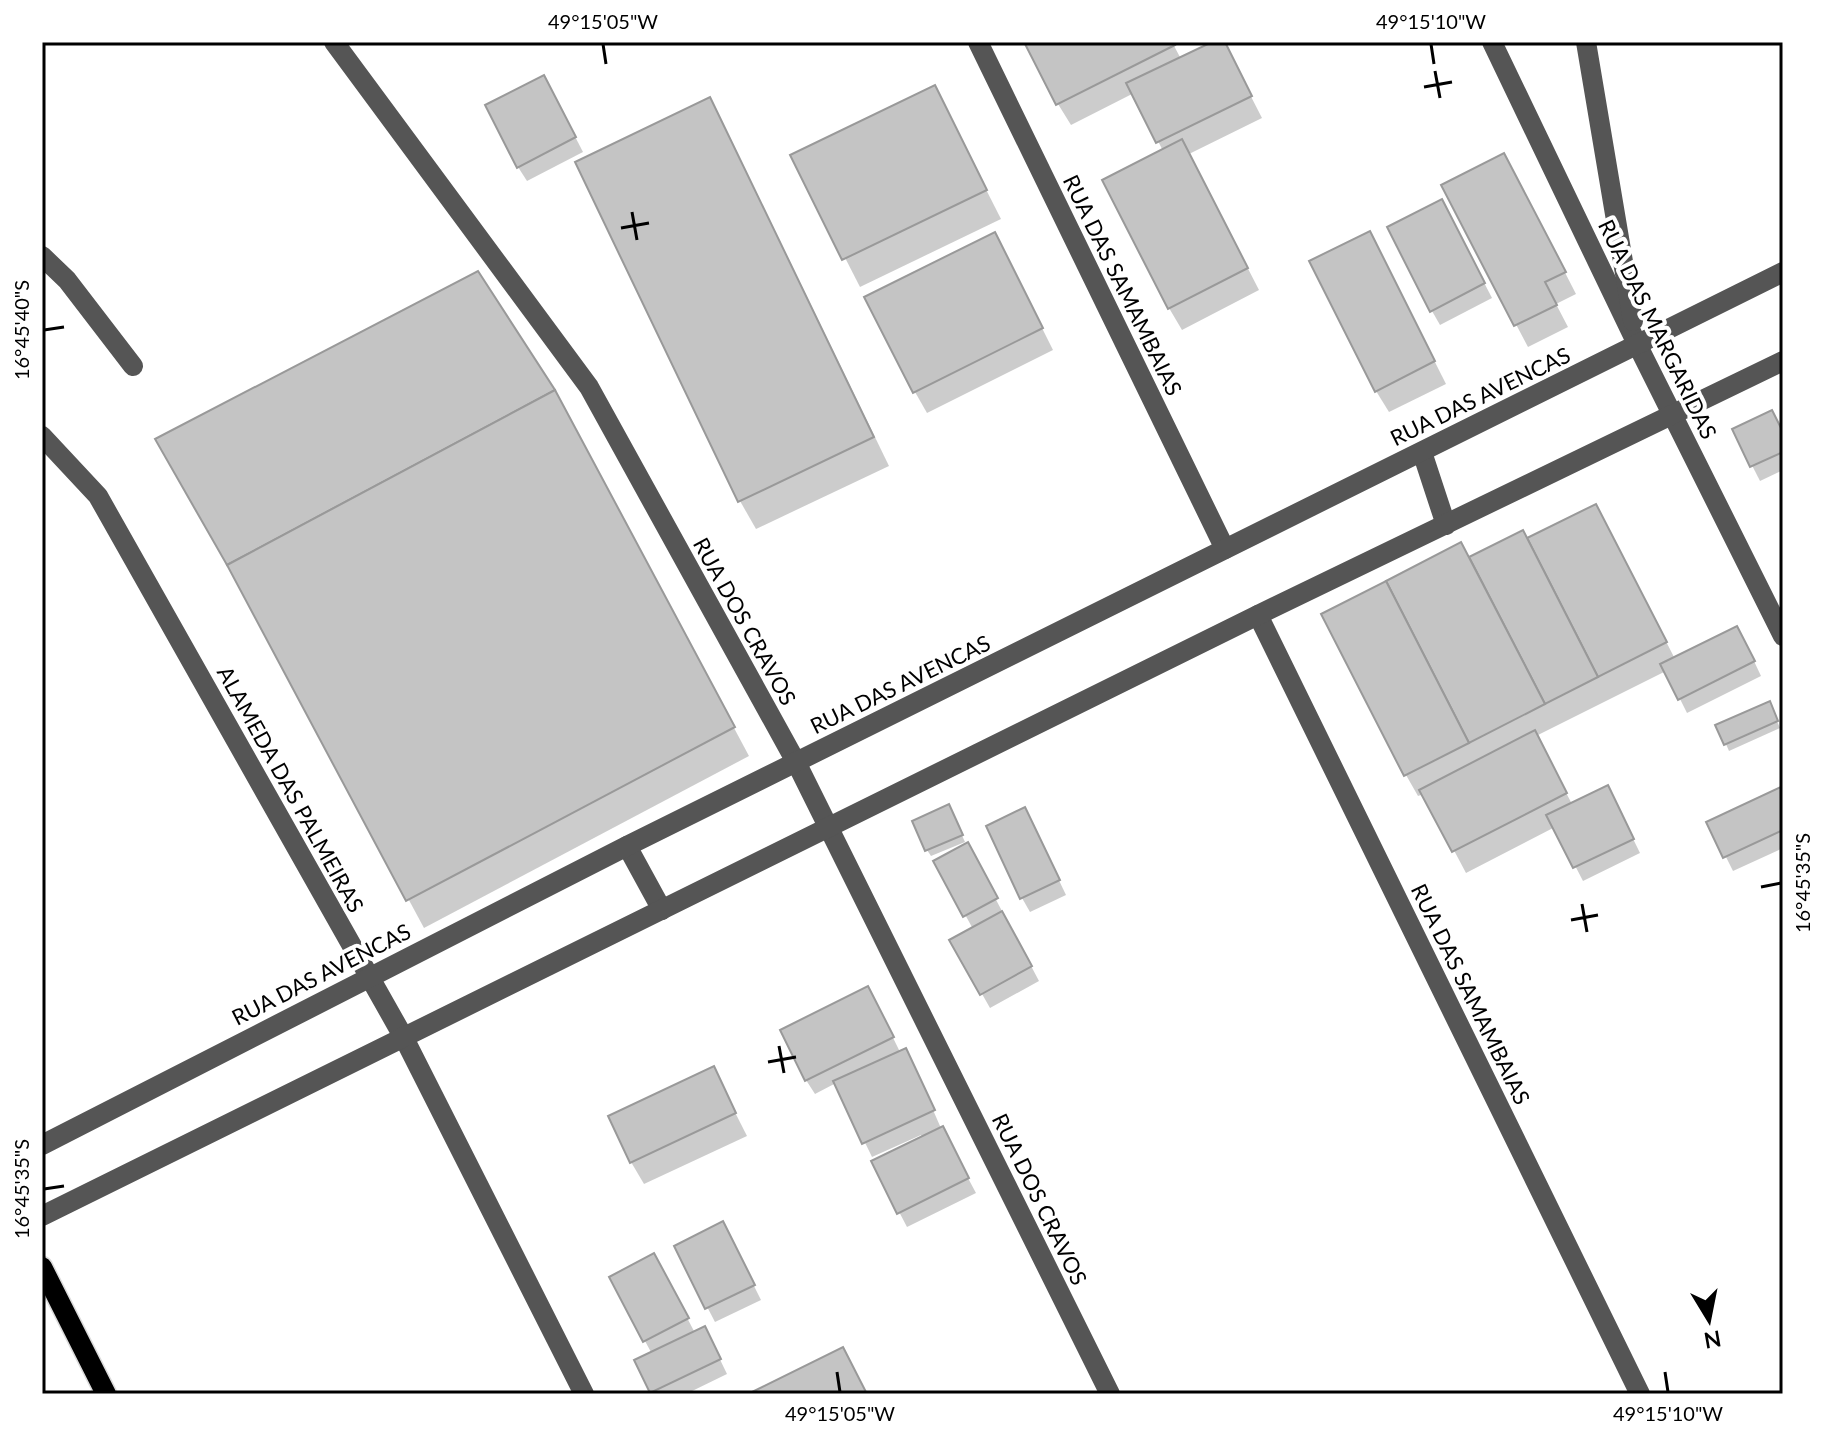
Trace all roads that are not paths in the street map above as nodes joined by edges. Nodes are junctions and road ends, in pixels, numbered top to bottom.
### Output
1 (334, 42) edge
2 (978, 42) edge
3 (1492, 42) edge
4 (1586, 42) edge
5 (42, 256) edge
6 (1783, 272) edge
7 (1637, 344) junction
8 (1783, 361) edge
9 (133, 366) dead end
10 (1673, 415) junction
11 (42, 436) edge
12 (1422, 452) junction
13 (1446, 525) junction
14 (1225, 549) junction
15 (1258, 615) junction
16 (1783, 636) edge
17 (796, 762) junction
18 (828, 827) junction
19 (627, 846) junction
20 (662, 910) junction
21 (369, 976) junction
22 (404, 1038) junction
23 (42, 1145) edge
24 (42, 1216) edge
25 (42, 1267) edge
26 (106, 1394) edge
27 (584, 1394) edge
28 (1110, 1394) edge
29 (1640, 1394) edge

1 - 17 street, RUA DOS CRAVOS
2 - 14 street, RUA DAS SAMAMBAIAS
3 - 7 street, RUA DAS MARGARIDAS
4 - 7 street
5 - 9 street
6 - 7 street, RUA DAS AVENCAS
7 - 10 street, RUA DAS MARGARIDAS
7 - 12 street, RUA DAS AVENCAS
8 - 10 street
10 - 13 street
10 - 16 street, RUA DAS MARGARIDAS
11 - 21 street, ALAMEDA DAS PALMEIRAS
12 - 13 street
12 - 14 street, RUA DAS AVENCAS
13 - 15 street
14 - 17 street, RUA DAS AVENCAS
15 - 18 street
15 - 29 street, RUA DAS SAMAMBAIAS
17 - 18 street, RUA DOS CRAVOS
17 - 19 street, RUA DAS AVENCAS
18 - 20 street
18 - 28 street, RUA DOS CRAVOS
19 - 20 street
19 - 21 street, RUA DAS AVENCAS
20 - 22 street
21 - 22 street, ALAMEDA DAS PALMEIRAS
21 - 23 street, RUA DAS AVENCAS
22 - 24 street
22 - 27 street, ALAMEDA DAS PALMEIRAS
25 - 26 main road

